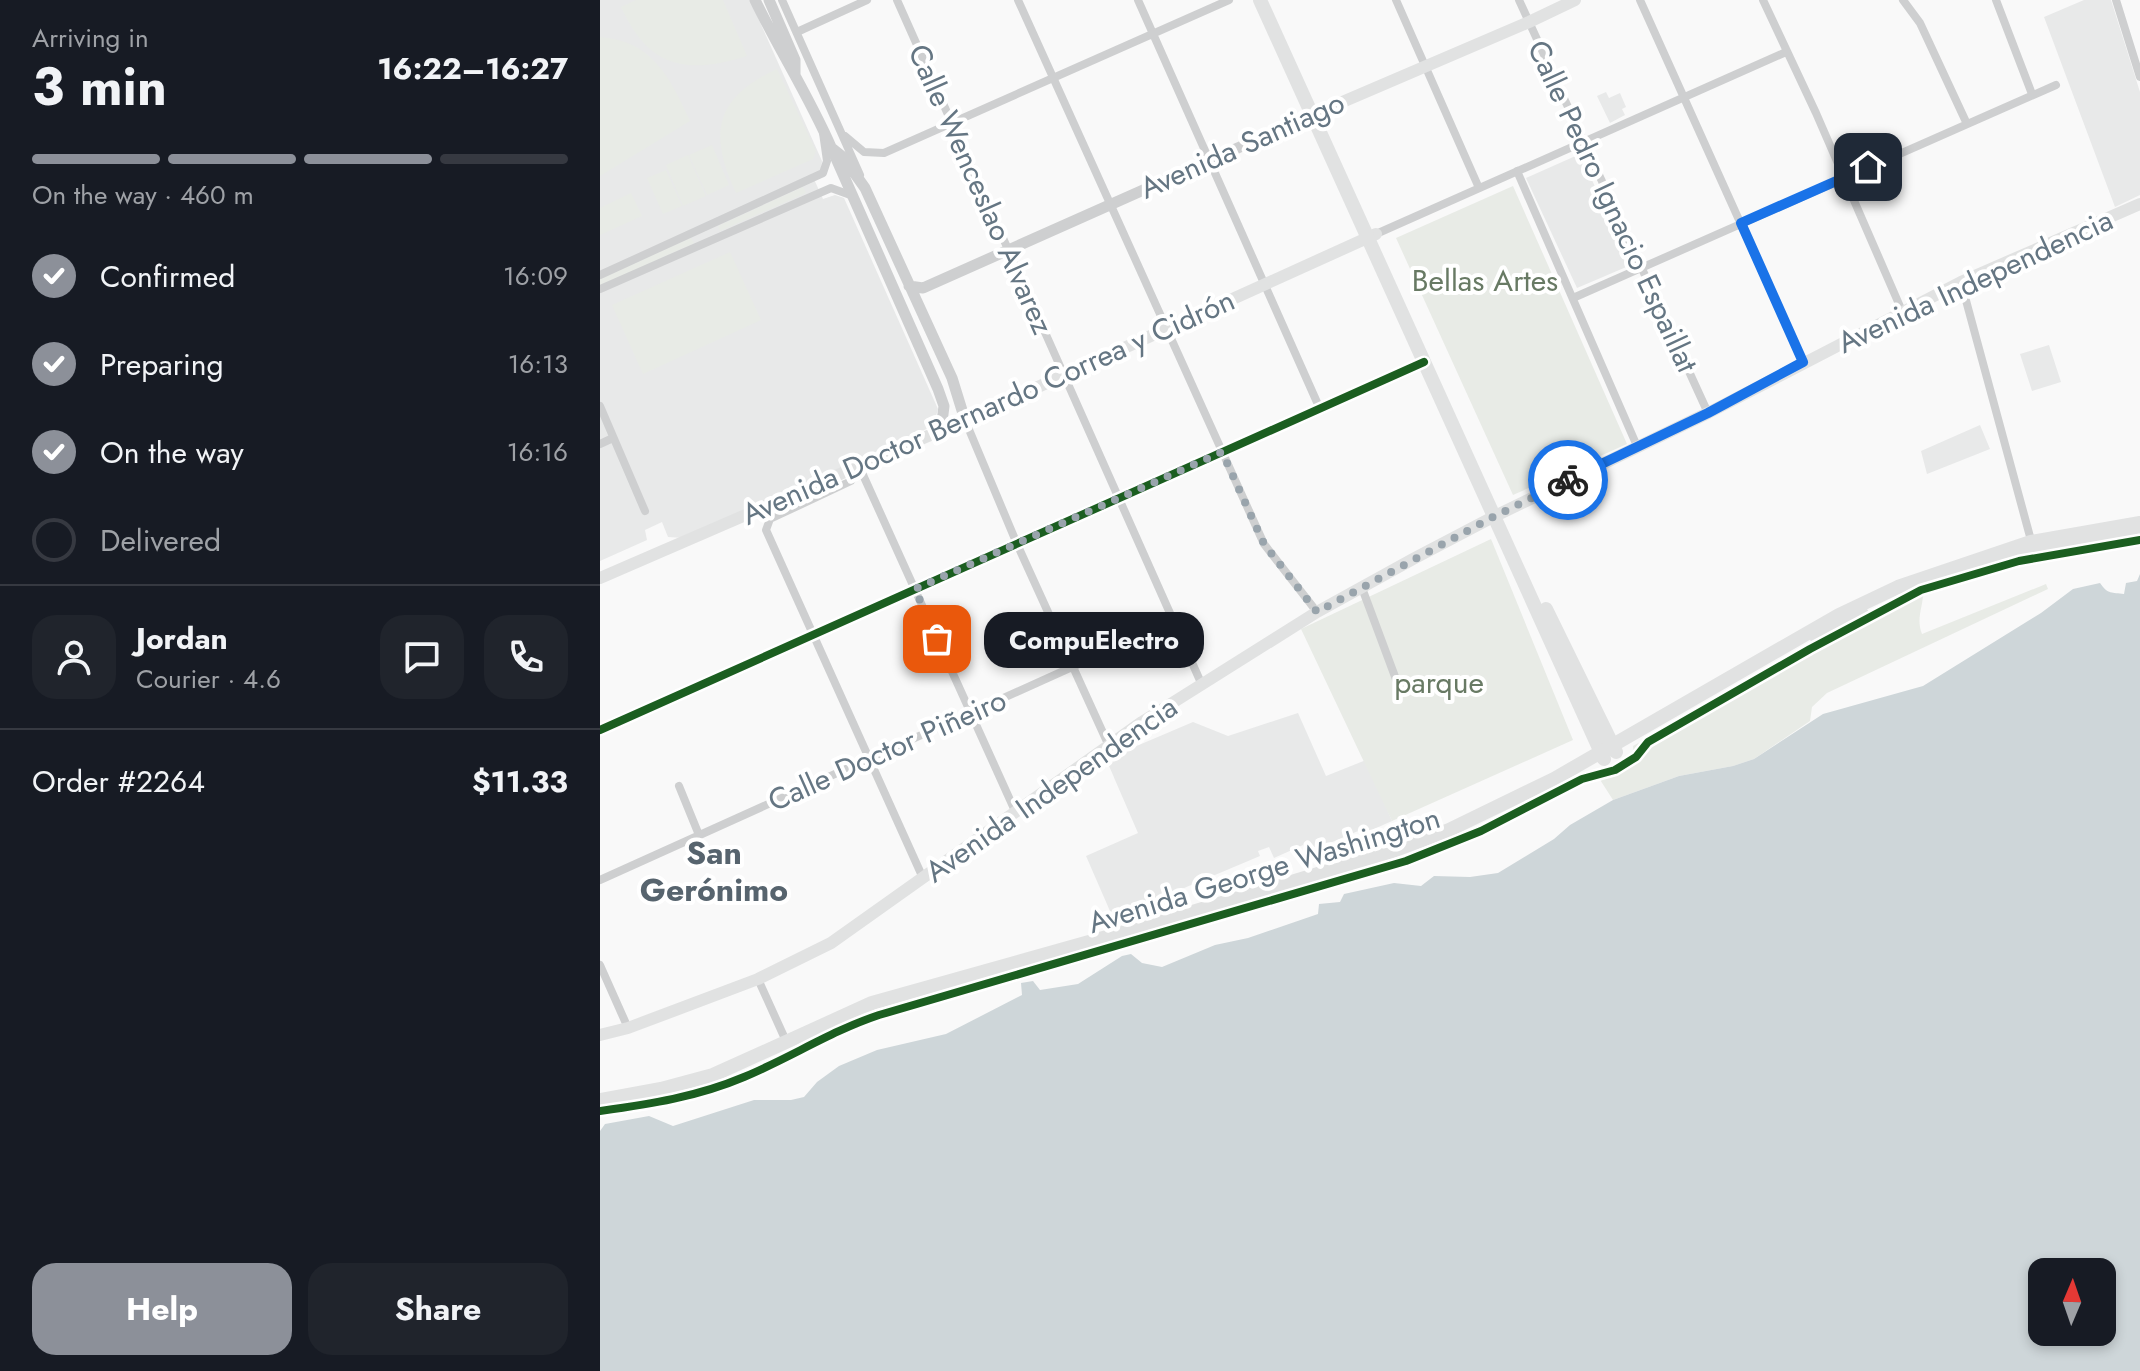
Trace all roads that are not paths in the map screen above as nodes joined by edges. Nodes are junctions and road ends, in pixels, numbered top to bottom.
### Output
1 (755, 0) edge
2 (769, 0) edge
3 (782, 0) edge
4 (867, 0) edge
5 (897, 0) edge
6 (1018, 0) edge
7 (1138, 0) edge
8 (1229, 0) edge
9 (1260, 0) edge
10 (1271, 0) edge
11 (1396, 0) edge
12 (1519, 0) edge
13 (1575, 0) edge
14 (1640, 0) edge
15 (1763, 0) edge
16 (1903, 0) edge
17 (1996, 0) edge
18 (2116, 0) edge
19 (1529, 22) junction
20 (797, 32) junction
21 (1153, 33) junction
22 (1786, 52) junction
23 (2137, 55) edge
24 (1426, 66) junction
25 (795, 74) junction
26 (2140, 77) edge
27 (1053, 78) junction
28 (2056, 85) dead end
29 (2032, 94) junction
30 (1685, 97) junction
31 (1317, 113) junction
32 (952, 123) junction
33 (1967, 124) junction
34 (823, 132) junction
35 (845, 136) junction
36 (1583, 142) junction
37 (831, 147) junction
38 (1210, 159) junction
39 (1517, 171) junction
40 (823, 173) junction
41 (1843, 178) junction
42 (831, 188) junction
43 (865, 188) junction
44 (1479, 188) junction
45 (853, 196) junction
46 (1110, 203) junction
47 (2140, 204) edge
48 (710, 223) junction
49 (1741, 223) junction
50 (696, 230) junction
51 (1372, 236) junction
52 (717, 238) junction
53 (703, 244) junction
54 (1008, 249) junction
55 (1639, 267) junction
56 (600, 275) edge
57 (1961, 282) junction
58 (1265, 284) junction
59 (909, 286) junction
60 (600, 289) edge
61 (1573, 298) junction
62 (1902, 311) junction
63 (1166, 329) junction
64 (1424, 362) junction
65 (1803, 362) junction
66 (1064, 375) junction
67 (600, 406) edge
68 (1320, 409) junction
69 (1708, 413) junction
70 (965, 420) junction
71 (941, 430) junction
72 (613, 438) junction
73 (600, 444) edge
74 (1637, 446) junction
75 (1222, 452) junction
76 (858, 466) junction
77 (1119, 498) junction
78 (645, 511) dead end
79 (1497, 515) junction
80 (2140, 523) edge
81 (2140, 535) edge
82 (1017, 544) junction
83 (2033, 548) junction
84 (600, 578) edge
85 (1362, 588) junction
86 (915, 589) junction
87 (1317, 612) junction
88 (1174, 621) junction
89 (813, 635) junction
90 (1072, 667) junction
91 (1202, 685) junction
92 (1400, 690) dead end
93 (970, 713) junction
94 (600, 730) edge
95 (1109, 746) junction
96 (1608, 752) junction
97 (869, 758) junction
98 (679, 786) dead end
99 (1016, 813) junction
100 (699, 835) junction
101 (923, 878) junction
102 (600, 880) edge
103 (600, 965) edge
104 (758, 979) junction
105 (628, 1028) junction
106 (600, 1035) edge
107 (786, 1041) junction
108 (600, 1100) edge
109 (600, 1107) edge

1 - 25 street
2 - 25 street
3 - 20 street
4 - 20 street
5 - 32 street, Calle Wenceslao Alvarez
6 - 27 street
7 - 21 street
8 - 21 street
9 - 31 main road
10 - 31 main road
11 - 24 street
12 - 19 street, Calle Pedro Ignacio Espaillat
13 - 19 main road, Avenida Santiago
14 - 30 street
15 - 22 street
16 - 33 street
17 - 29 street
18 - 23 street
19 - 24 main road, Avenida Santiago
19 - 36 street, Calle Pedro Ignacio Espaillat
20 - 35 street
21 - 27 street
21 - 38 street
22 - 30 street
22 - 41 street
23 - 26 street
24 - 31 main road, Avenida Santiago
24 - 44 street
25 - 34 street
27 - 32 street
27 - 46 street
28 - 29 street
29 - 33 street
30 - 36 street
30 - 49 street
31 - 38 street, Avenida Santiago
31 - 51 main road
32 - 35 street
32 - 54 street, Calle Wenceslao Alvarez
33 - 41 street
34 - 37 street
34 - 40 street
35 - 43 street
36 - 39 street
36 - 55 street, Calle Pedro Ignacio Espaillat
37 - 43 street
37 - 45 street
38 - 46 street, Avenida Santiago
38 - 58 street
39 - 44 street
39 - 61 street
40 - 42 street
40 - 48 street
41 - 49 street
41 - 62 street
42 - 45 street
42 - 52 street
43 - 59 street
44 - 51 street
45 - 71 street
46 - 54 street, Avenida Santiago
46 - 63 street
47 - 57 main road, Avenida Independencia
48 - 50 street
48 - 52 street
49 - 55 street
49 - 65 street
50 - 53 street
50 - 56 street
51 - 58 main road, Avenida Doctor Bernardo Correa y Cidrón
51 - 64 main road
51 - 79 main road
52 - 53 street
53 - 60 street
54 - 59 street, Avenida Santiago
54 - 66 street, Calle Wenceslao Alvarez
55 - 61 street
55 - 69 street, Calle Pedro Ignacio Espaillat
57 - 62 main road, Avenida Independencia
57 - 83 street
58 - 63 main road, Avenida Doctor Bernardo Correa y Cidrón
58 - 68 street
59 - 70 street
61 - 74 street
62 - 65 main road, Avenida Independencia
63 - 66 main road, Avenida Doctor Bernardo Correa y Cidrón
63 - 75 street
64 - 68 street
64 - 79 main road
65 - 69 main road, Avenida Independencia
66 - 70 main road, Avenida Doctor Bernardo Correa y Cidrón
66 - 77 street, Calle Wenceslao Alvarez
67 - 72 street
68 - 75 street
69 - 74 main road, Avenida Independencia
70 - 71 main road, Avenida Doctor Bernardo Correa y Cidrón
70 - 82 street
71 - 76 main road, Avenida Doctor Bernardo Correa y Cidrón
72 - 73 street
72 - 78 street
74 - 79 main road, Avenida Independencia
75 - 77 street
75 - 87 street
76 - 84 main road, Avenida Doctor Bernardo Correa y Cidrón
76 - 86 street
76 - 89 street
77 - 82 street
77 - 88 street, Calle Wenceslao Alvarez
79 - 85 main road, Avenida Independencia
79 - 96 main road
80 - 83 main road, Avenida George Washington
81 - 83 main road, Avenida George Washington
82 - 86 street
82 - 90 street
83 - 96 main road, Avenida George Washington
85 - 87 main road, Avenida Independencia
85 - 92 street
86 - 89 street
86 - 93 street
87 - 91 main road, Avenida Independencia
88 - 90 street, Calle Doctor Piñeiro
88 - 91 street, Calle Wenceslao Alvarez
89 - 94 street
89 - 97 street
90 - 93 street, Calle Doctor Piñeiro
90 - 95 street
91 - 95 main road, Avenida Independencia
93 - 97 street, Calle Doctor Piñeiro
93 - 99 street
95 - 99 main road, Avenida Independencia
96 - 107 main road, Avenida George Washington
96 - 109 main road, Avenida George Washington
97 - 100 street, Calle Doctor Piñeiro
97 - 101 street
98 - 100 street
99 - 101 main road, Avenida Independencia
100 - 102 street, Calle Doctor Piñeiro
101 - 104 main road, Avenida Independencia
103 - 105 street
104 - 105 main road, Avenida Independencia
104 - 107 street
105 - 106 main road, Avenida Independencia
107 - 108 main road, Avenida George Washington

